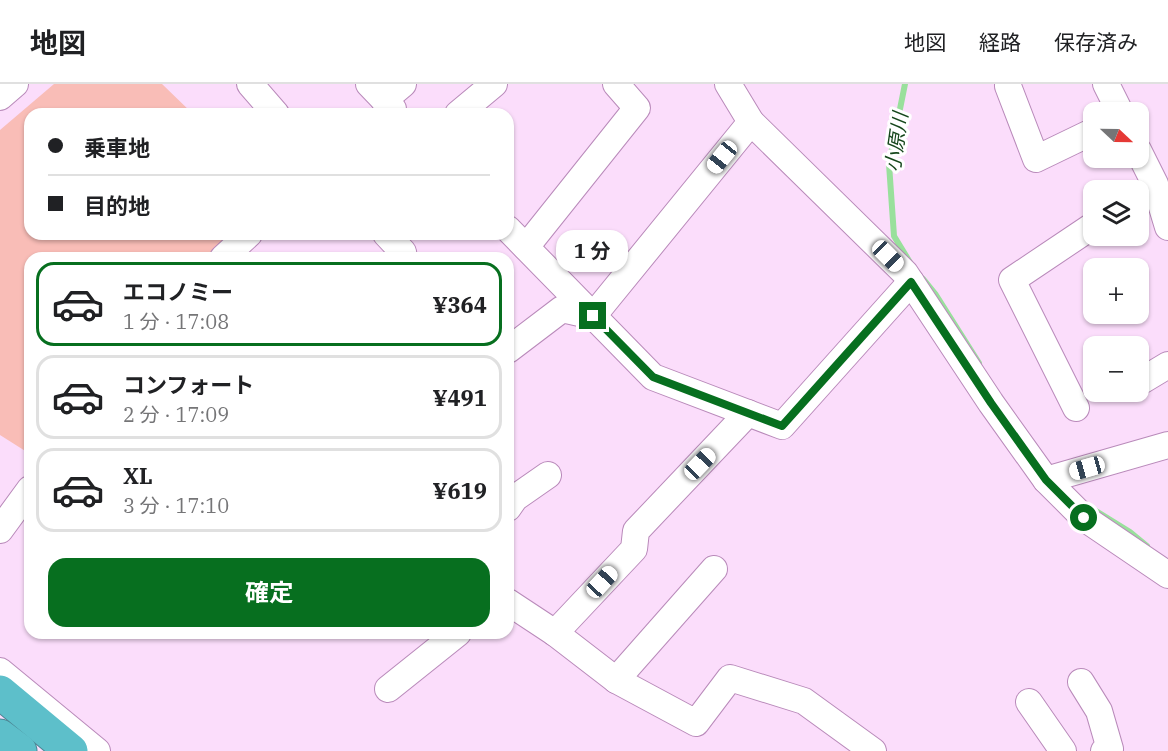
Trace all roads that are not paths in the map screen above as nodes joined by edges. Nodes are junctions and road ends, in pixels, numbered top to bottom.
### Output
1 (15, 84) edge
2 (250, 84) edge
3 (494, 84) edge
4 (616, 84) edge
5 (728, 84) edge
6 (1106, 84) edge
7 (1008, 86) dead end
8 (0, 97) edge
9 (1115, 102) edge
10 (271, 108) edge
11 (465, 108) edge
12 (751, 122) junction
13 (1083, 136) edge
14 (1149, 193) edge
15 (1168, 227) edge
16 (1083, 232) edge
17 (517, 238) edge
18 (242, 240) edge
19 (392, 240) edge
20 (230, 252) edge
21 (403, 252) edge
22 (911, 282) junction
23 (593, 316) junction
24 (514, 345) edge
25 (1168, 365) edge
26 (1149, 376) edge
27 (1076, 408) dead end
28 (748, 413) junction
29 (1168, 445) edge
30 (548, 475) dead end
31 (1046, 480) junction
32 (514, 499) edge
33 (24, 504) edge
34 (0, 530) edge
35 (714, 569) dead end
36 (1168, 575) edge
37 (514, 606) edge
38 (555, 633) junction
39 (450, 639) edge
40 (0, 671) edge
41 (616, 680) junction
42 (1081, 682) dead end
43 (388, 689) dead end
44 (0, 692) edge
45 (1029, 702) dead end
46 (0, 736) edge
47 (20, 751) edge
48 (71, 751) edge
49 (97, 751) edge
50 (873, 751) edge
51 (1063, 751) edge
52 (1104, 751) edge

1 - 8 street
2 - 10 street
3 - 11 street
4 - 17 street
5 - 12 street
6 - 9 street
7 - 13 street
12 - 22 street
12 - 23 street
14 - 15 street
16 - 27 street
17 - 23 street
18 - 20 street
19 - 21 street
22 - 28 street
22 - 31 street
23 - 24 street
23 - 28 street
25 - 26 street
28 - 38 street
29 - 31 street
30 - 32 street
31 - 36 street
33 - 34 street
35 - 41 street
37 - 38 street
38 - 41 street
39 - 43 street
40 - 49 street
41 - 50 street
42 - 52 street
44 - 48 highway
45 - 51 street
46 - 47 highway

